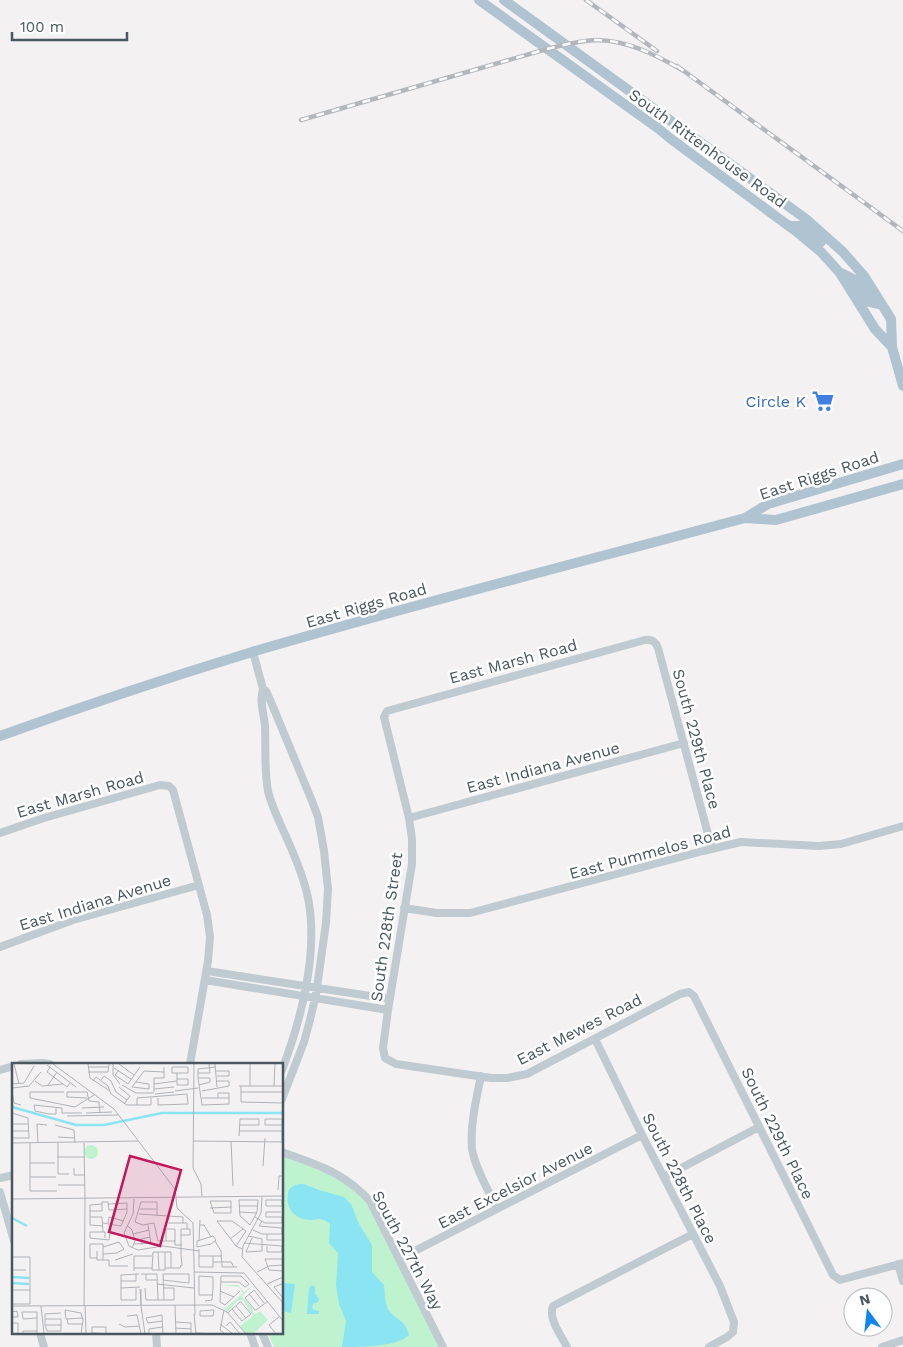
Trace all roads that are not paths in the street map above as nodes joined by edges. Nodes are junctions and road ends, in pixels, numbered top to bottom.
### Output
1 (479, 0) edge
2 (504, 0) edge
3 (789, 226) junction
4 (848, 258) junction
5 (840, 273) junction
6 (882, 305) junction
7 (892, 347) junction
8 (903, 386) edge
9 (903, 464) edge
10 (903, 484) edge
11 (745, 518) junction
12 (651, 640) joint
13 (252, 652) junction
14 (263, 689) junction
15 (384, 714) joint
16 (0, 736) edge
17 (684, 743) junction
18 (409, 818) junction
19 (902, 829) edge
20 (0, 833) edge
21 (712, 849) junction
22 (199, 886) junction
23 (404, 908) junction
24 (0, 947) edge
25 (206, 971) junction
26 (205, 980) junction
27 (305, 986) junction
28 (317, 988) junction
29 (694, 996) joint
30 (304, 997) junction
31 (314, 998) junction
32 (390, 999) junction
33 (388, 1010) junction
34 (595, 1039) junction
35 (385, 1058) joint
36 (190, 1063) edge
37 (284, 1064) edge
38 (481, 1076) junction
39 (284, 1094) edge
40 (760, 1127) junction
41 (642, 1135) junction
42 (284, 1153) edge
43 (664, 1177) junction
44 (0, 1192) edge
45 (497, 1210) junction
46 (12, 1234) edge
47 (693, 1234) junction
48 (399, 1259) junction
49 (901, 1263) edge
50 (903, 1281) edge
51 (40, 1334) edge
52 (156, 1334) edge
53 (250, 1334) edge
54 (262, 1334) edge
55 (903, 1340) edge
56 (44, 1347) edge
57 (157, 1347) edge
58 (255, 1347) edge
59 (268, 1347) edge
60 (443, 1347) edge
61 (567, 1347) edge
62 (709, 1347) edge
63 (882, 1347) edge

1 - 3 main road, South Rittenhouse Road
2 - 4 main road, South Rittenhouse Road
3 - 4 main road
3 - 5 main road, South Rittenhouse Road
4 - 6 main road, South Rittenhouse Road
5 - 6 main road
5 - 7 main road, South Rittenhouse Road
6 - 7 main road, South Rittenhouse Road
7 - 8 main road, South Rittenhouse Road
9 - 11 main road, East Riggs Road
10 - 11 main road, East Riggs Road
11 - 13 main road, East Riggs Road
12 - 15 street, East Marsh Road
12 - 17 street, South 229th Place
13 - 14 street
13 - 16 main road, East Riggs Road
14 - 27 street
14 - 28 street
15 - 18 street, South 228th Street
17 - 18 street, East Indiana Avenue
17 - 21 street, South 229th Place
18 - 23 street, South 228th Street
19 - 21 street, East Pummelos Road
20 - 22 street, East Marsh Road
21 - 23 street, East Pummelos Road
22 - 24 street, East Indiana Avenue
22 - 25 street
23 - 32 street, South 228th Street
25 - 26 street
25 - 27 street
26 - 30 street
26 - 36 street
27 - 28 street
27 - 30 street
28 - 31 street
28 - 32 street
29 - 34 street, East Mewes Road
29 - 40 street, South 229th Place
30 - 31 street
30 - 37 street
31 - 33 street
31 - 39 street
32 - 33 street, South 228th Street
33 - 35 street, South 228th Street
34 - 38 street, East Mewes Road
34 - 41 street, South 228th Place
35 - 38 street, East Mewes Road
38 - 45 street
40 - 43 street
40 - 49 street, South 229th Place
41 - 43 street, South 228th Place
41 - 45 street, East Excelsior Avenue
42 - 48 street, South 227th Way
43 - 47 street, South 228th Place
44 - 46 street
45 - 48 street, East Excelsior Avenue
47 - 61 street
47 - 62 street, South 228th Place
48 - 60 street, South 227th Way
49 - 50 street
51 - 56 street
52 - 57 street
53 - 58 street
54 - 59 street
55 - 63 street

